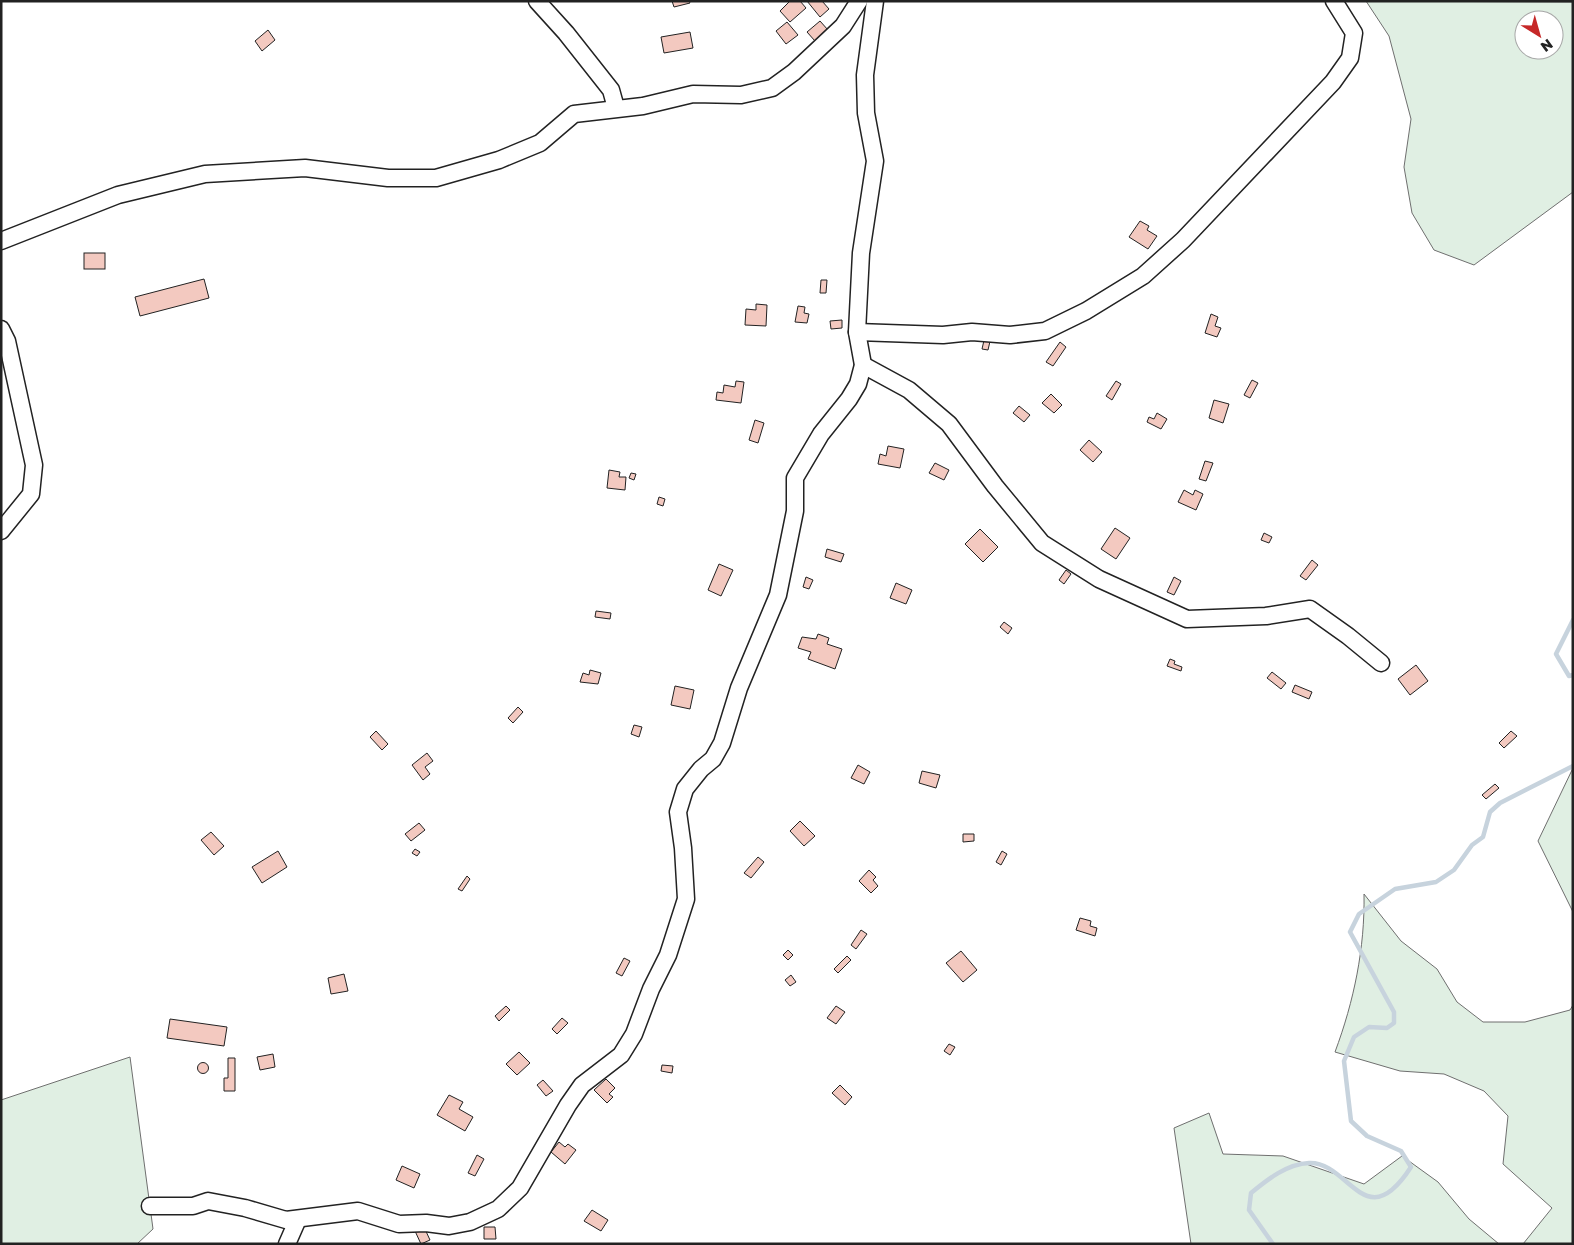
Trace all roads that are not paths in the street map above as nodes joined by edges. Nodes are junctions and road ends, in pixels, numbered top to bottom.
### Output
1 (537, 1) edge
2 (859, 1) edge
3 (875, 1) edge
4 (1334, 1) edge
5 (616, 108) junction
6 (1, 241) edge
7 (1, 329) edge
8 (857, 332) junction
9 (863, 364) junction
10 (1, 531) edge
11 (1381, 663) dead end
12 (150, 1206) dead end
13 (298, 1219) junction
14 (287, 1244) edge

1 - 5 street
2 - 5 street
3 - 8 street
4 - 8 street
5 - 6 street
7 - 10 street
8 - 9 street
9 - 11 street
9 - 13 street
12 - 13 street
13 - 14 street

